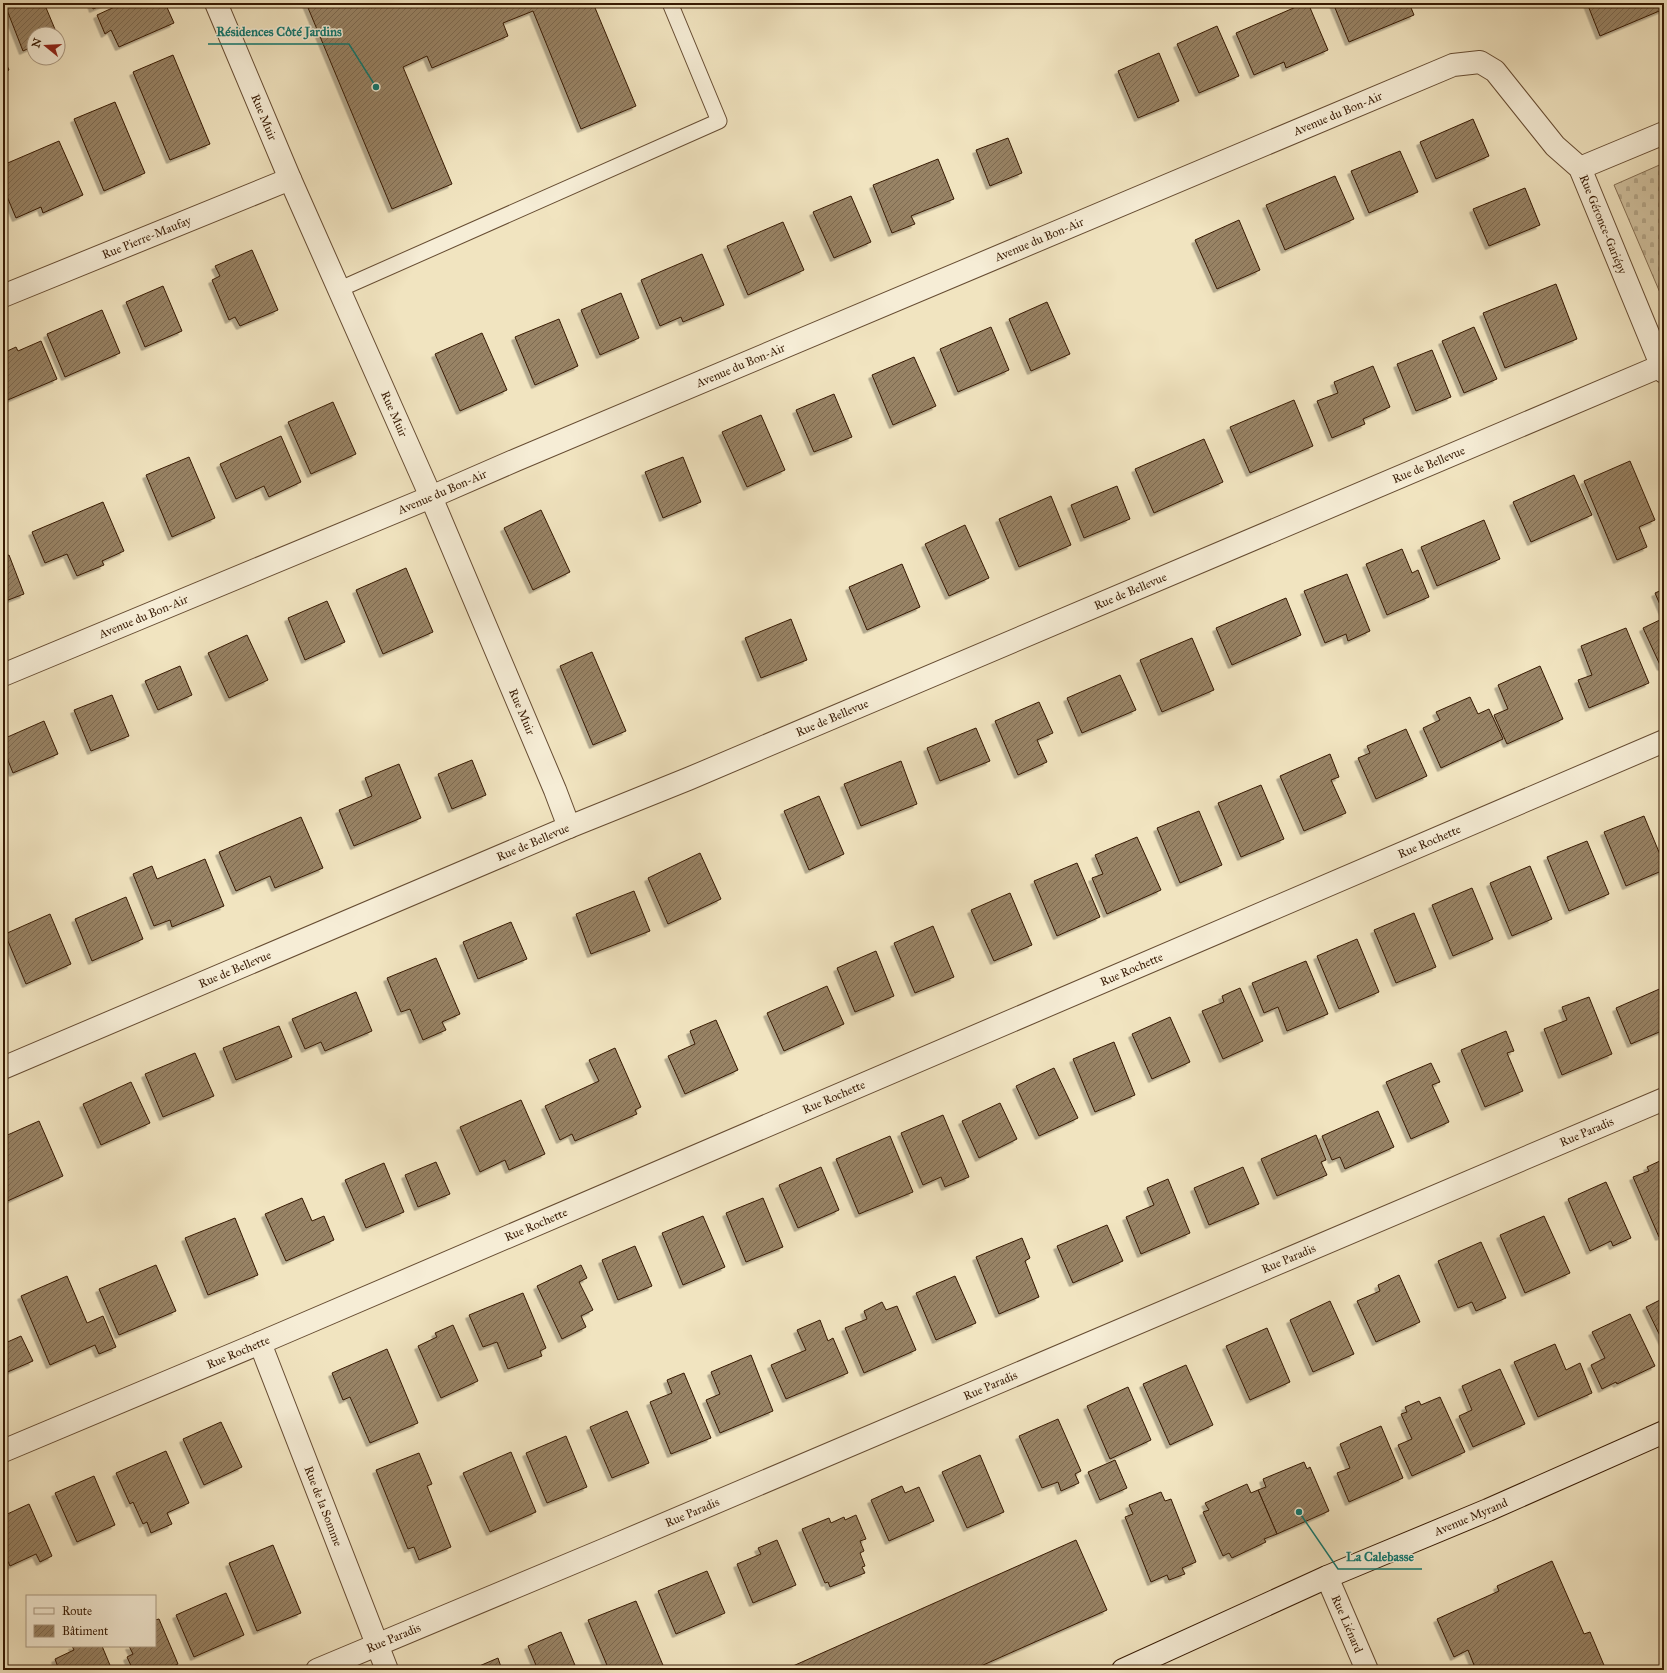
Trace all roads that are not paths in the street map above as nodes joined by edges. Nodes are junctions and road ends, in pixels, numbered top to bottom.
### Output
1 (216, 3) edge
2 (670, 3) edge
3 (1480, 62) joint
4 (1664, 133) edge
5 (1580, 168) junction
6 (290, 179) junction
7 (340, 289) junction
8 (3, 296) edge
9 (1663, 369) edge
10 (431, 497) junction
11 (3, 675) edge
12 (1664, 741) edge
13 (569, 827) junction
14 (3, 1068) edge
15 (1664, 1099) edge
16 (260, 1343) junction
17 (1664, 1432) edge
18 (3, 1450) edge
19 (1327, 1577) junction
20 (376, 1644) junction
21 (317, 1670) edge
22 (387, 1670) edge
23 (1123, 1670) edge
24 (1368, 1670) edge

1 - 6 street, Rue Muir
2 - 7 lane
3 - 5 street, Rue Géronce-Gariépy
3 - 10 street, Avenue du Bon-Air
4 - 5 street
5 - 9 street, Rue Géronce-Gariépy
6 - 7 street, Rue Muir
6 - 8 street, Rue Pierre-Maufay
7 - 10 street, Rue Muir
9 - 13 street, Rue de Bellevue
10 - 11 street, Avenue du Bon-Air
10 - 13 street, Rue Muir
12 - 16 street, Rue Rochette
13 - 14 street, Rue de Bellevue
15 - 20 street, Rue Paradis
16 - 18 street, Rue Rochette
16 - 20 street, Rue de la Somme
17 - 19 street, Avenue Myrand
19 - 23 street, Avenue Myrand
19 - 24 street, Rue Liénard
20 - 21 street, Rue Paradis
20 - 22 street, Rue de la Somme

